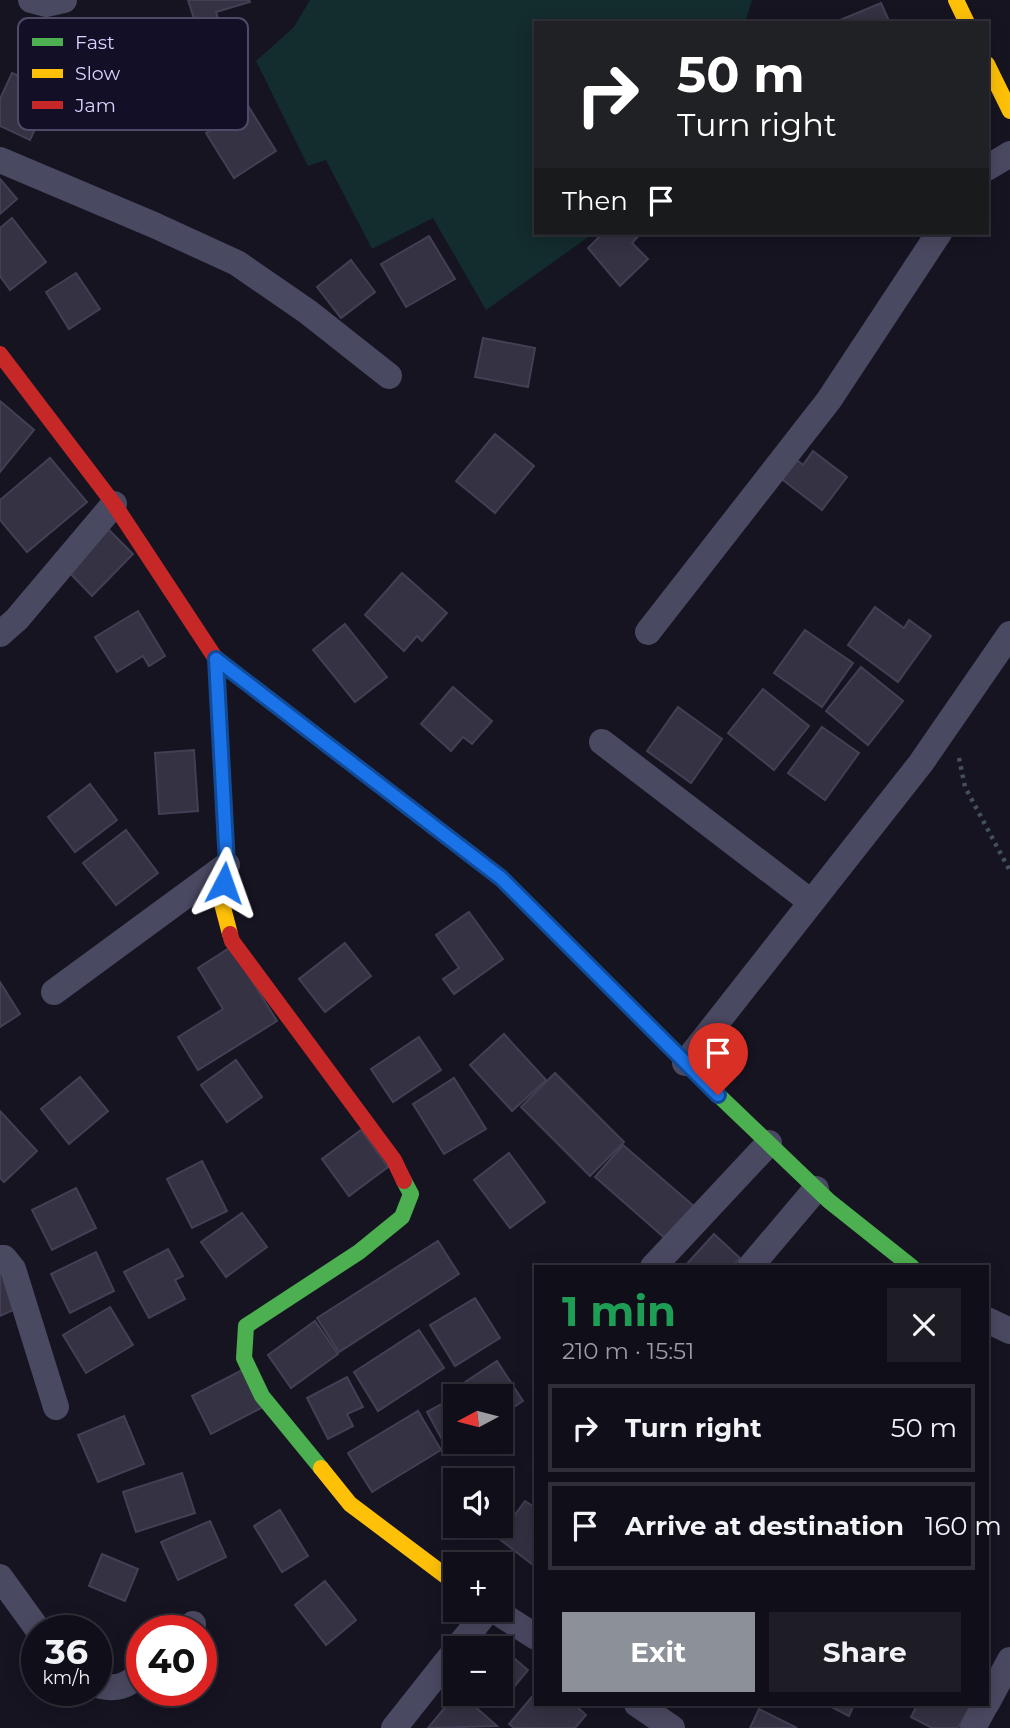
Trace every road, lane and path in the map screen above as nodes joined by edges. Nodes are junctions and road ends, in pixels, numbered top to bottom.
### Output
1 (31, 0) edge
2 (64, 0) edge
3 (956, 0) edge
4 (966, 21) edge
5 (989, 68) edge
6 (1010, 111) edge
7 (1010, 154) edge
8 (0, 160) edge
9 (989, 167) edge
10 (938, 235) edge
11 (0, 354) edge
12 (389, 376) dead end
13 (114, 504) junction
14 (648, 632) dead end
15 (0, 634) edge
16 (1010, 634) edge
17 (216, 659) junction
18 (950, 720) junction
19 (602, 742) dead end
20 (227, 865) junction
21 (1010, 871) edge
22 (811, 902) junction
23 (54, 992) dead end
24 (685, 1063) junction
25 (769, 1143) junction
26 (816, 1189) junction
27 (0, 1258) edge
28 (655, 1265) edge
29 (752, 1265) edge
30 (910, 1265) edge
31 (989, 1321) edge
32 (1010, 1331) edge
33 (56, 1407) dead end
34 (443, 1574) edge
35 (0, 1577) edge
36 (27, 1615) edge
37 (478, 1622) edge
38 (513, 1622) edge
39 (467, 1636) edge
40 (534, 1636) edge
41 (1010, 1660) edge
42 (443, 1666) edge
43 (989, 1698) edge
44 (639, 1706) edge
45 (985, 1706) edge
46 (394, 1728) edge
47 (672, 1728) edge
48 (973, 1728) edge

1 - 2 street
3 - 4 street
5 - 6 street
7 - 9 street
8 - 12 street
10 - 14 street
11 - 13 street
13 - 15 street
13 - 17 street
16 - 18 street
17 - 20 street
17 - 24 street
18 - 21 path
18 - 22 street
19 - 22 street
20 - 23 street
20 - 34 street
22 - 24 street
24 - 25 street
25 - 26 street
25 - 28 street
26 - 29 street
26 - 30 street
27 - 33 street
31 - 32 street
35 - 36 street
37 - 39 street
38 - 40 street
41 - 43 street
42 - 46 street
44 - 47 street
45 - 48 street

